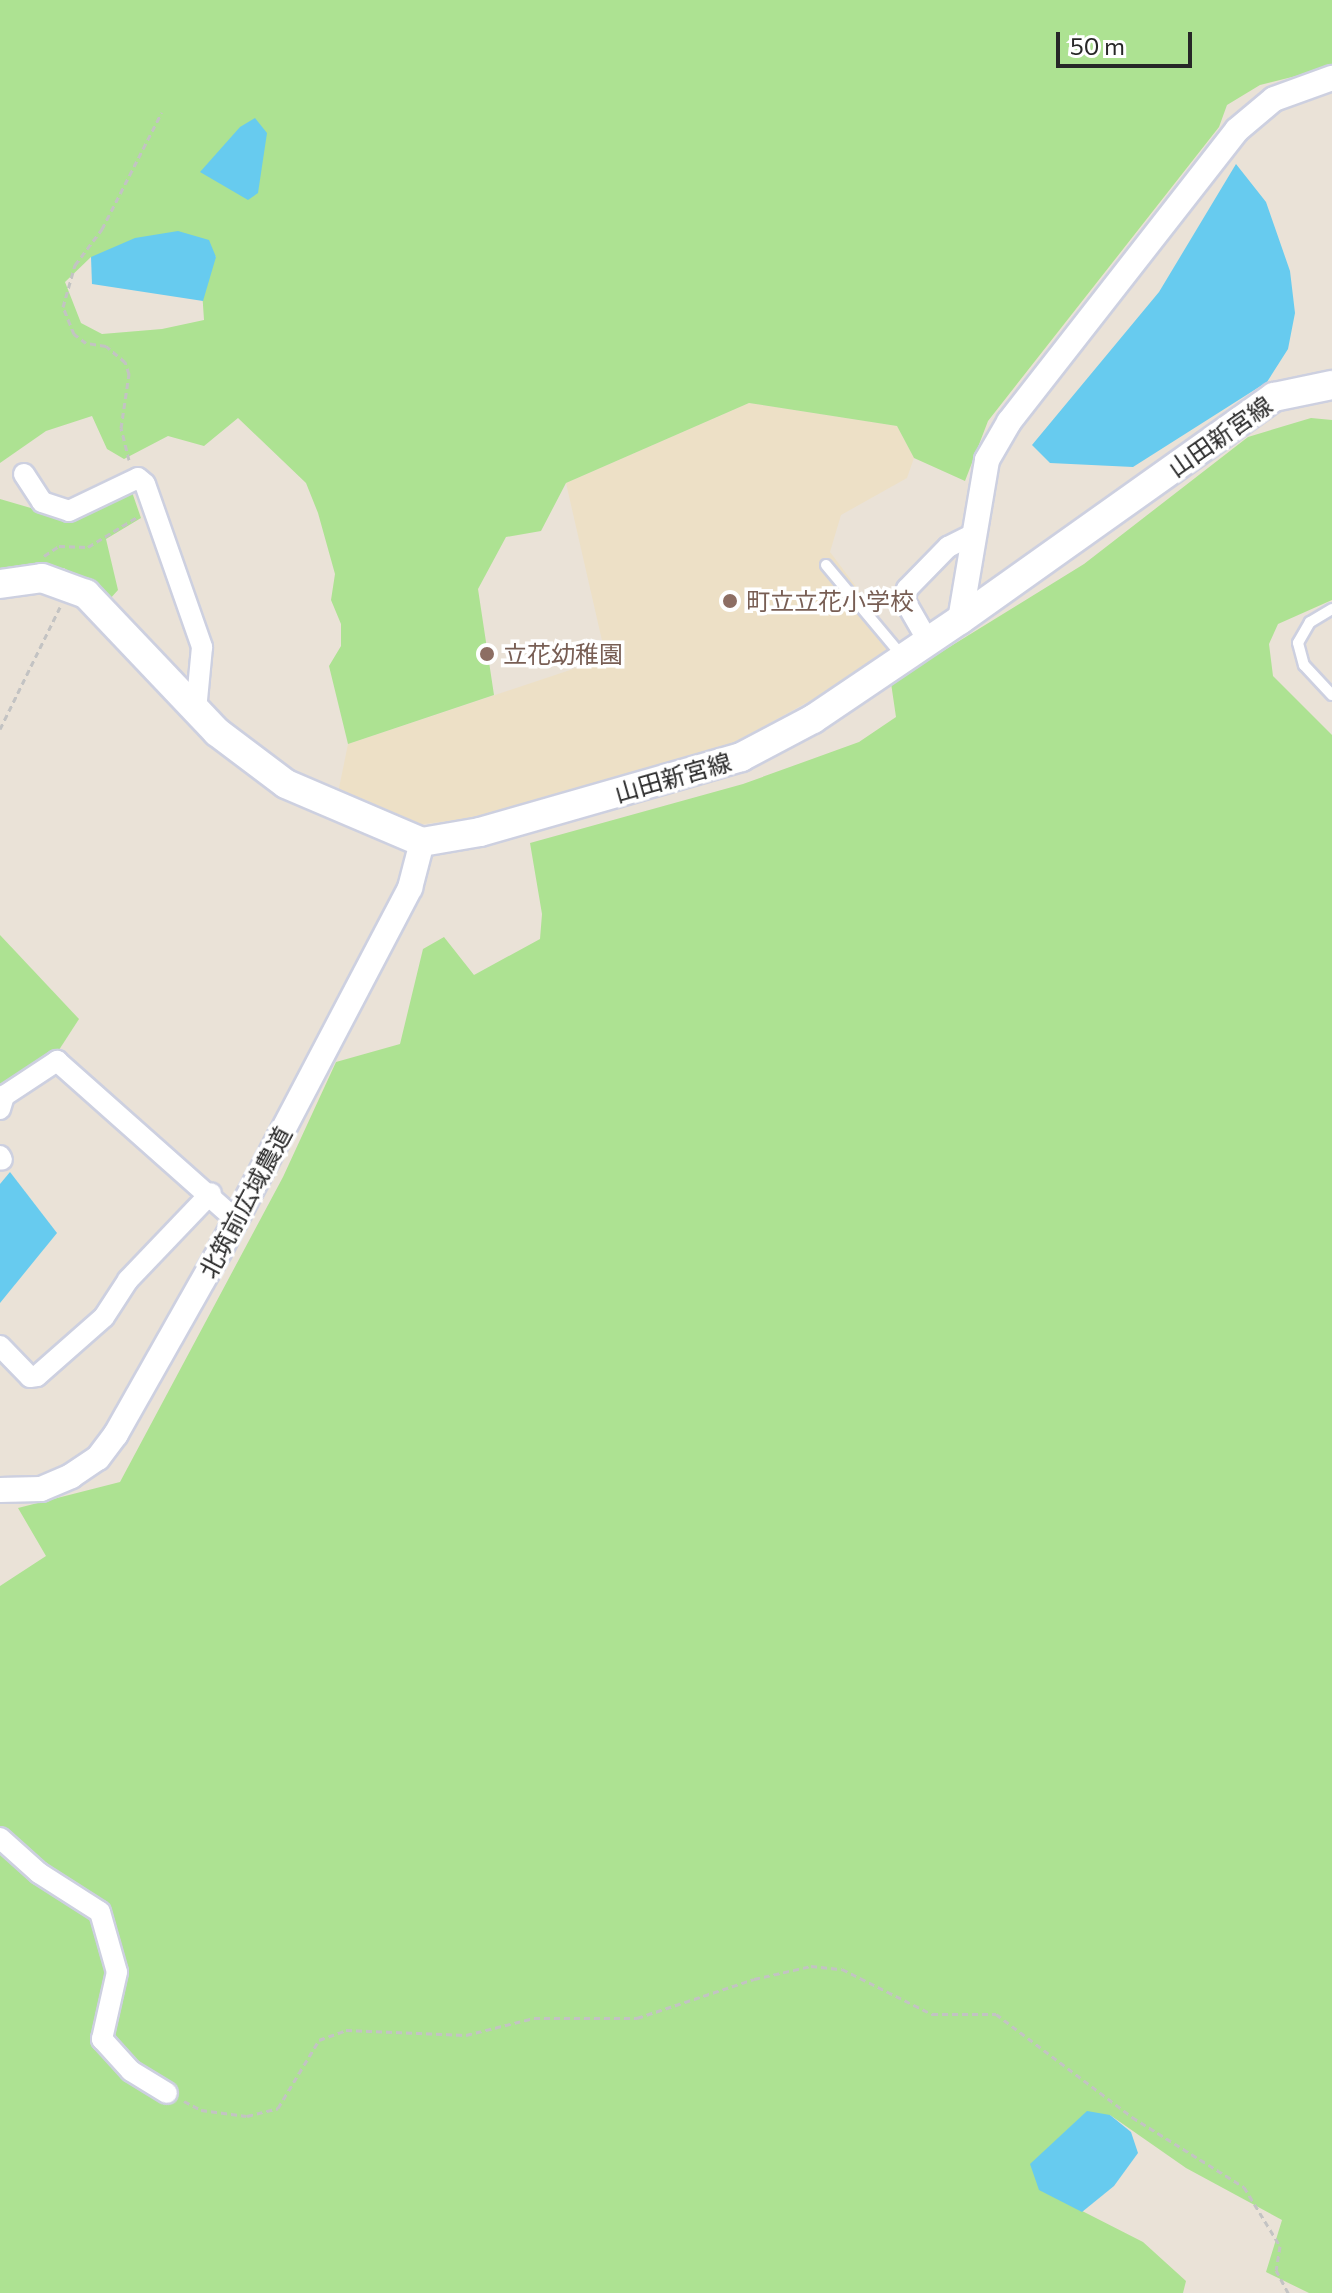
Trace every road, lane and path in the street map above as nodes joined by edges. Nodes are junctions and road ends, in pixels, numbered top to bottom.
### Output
1 (1332, 78) edge
2 (162, 112) dead end
3 (1332, 385) edge
4 (24, 474) dead end
5 (138, 478) junction
6 (153, 508) junction
7 (973, 534) junction
8 (826, 565) dead end
9 (55, 581) junction
10 (0, 584) edge
11 (1332, 609) edge
12 (960, 620) junction
13 (928, 641) junction
14 (904, 658) junction
15 (1332, 695) edge
16 (196, 710) junction
17 (0, 729) edge
18 (422, 842) junction
19 (0, 1109) edge
20 (211, 1193) junction
21 (236, 1220) junction
22 (0, 1346) edge
23 (0, 1490) edge
24 (0, 1838) edge
25 (167, 2093) joint
26 (1288, 2293) edge

1 - 7 street
2 - 5 path
3 - 12 main road, 山田新宮線
4 - 5 street
5 - 6 street
6 - 9 path
6 - 16 street
7 - 12 street
7 - 13 street
8 - 14 lane
9 - 10 main road
9 - 16 main road
9 - 17 path
11 - 15 lane
12 - 13 main road, 山田新宮線
13 - 14 main road, 山田新宮線
14 - 18 main road, 山田新宮線
16 - 18 main road
18 - 21 street, 北筑前広域農道
19 - 20 street
20 - 21 street
20 - 22 street
21 - 23 street, 北筑前広域農道
24 - 25 street
25 - 26 path

